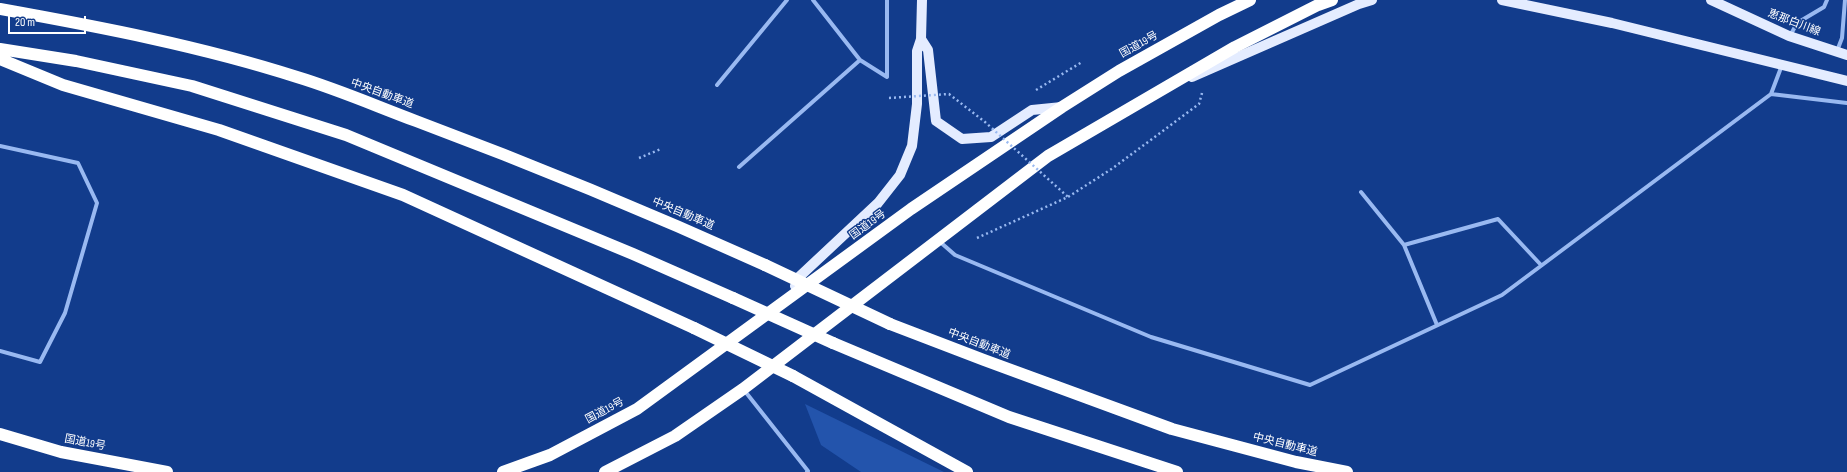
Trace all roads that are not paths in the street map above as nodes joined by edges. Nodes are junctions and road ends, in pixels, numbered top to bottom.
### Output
1 (787, 0) edge
2 (813, 0) edge
3 (887, 0) edge
4 (922, 0) edge
5 (1250, 0) edge
6 (1332, 0) edge
7 (1372, 0) edge
8 (1502, 0) edge
9 (1711, 0) edge
10 (1827, 0) edge
11 (1845, 0) edge
12 (0, 9) edge
13 (1790, 36) junction
14 (921, 39) junction
15 (0, 49) edge
16 (1837, 51) junction
17 (1847, 55) edge
18 (0, 59) edge
19 (860, 60) junction
20 (1782, 64) junction
21 (1847, 81) edge
22 (717, 85) dead end
23 (1159, 90) junction
24 (1770, 94) junction
25 (1847, 103) edge
26 (1062, 107) junction
27 (0, 146) edge
28 (739, 167) dead end
29 (1361, 192) dead end
30 (937, 240) junction
31 (1404, 245) junction
32 (1540, 265) junction
33 (790, 297) junction
34 (1437, 325) junction
35 (0, 351) edge
36 (743, 388) junction
37 (0, 434) edge
38 (167, 472) edge
39 (503, 472) edge
40 (605, 472) edge
41 (807, 472) edge
42 (967, 472) edge
43 (1177, 472) edge
44 (1347, 472) edge

1 - 22 street
2 - 19 street
3 - 19 street
4 - 14 main road
5 - 26 highway, 国道19号
6 - 23 highway
7 - 23 main road
8 - 20 main road
9 - 13 main road, 恵那白川線
10 - 13 street
11 - 16 street
12 - 44 highway, 中央自動車道, bridge
13 - 16 main road, 恵那白川線
14 - 26 main road
14 - 33 main road
15 - 43 highway, bridge
16 - 17 main road, 恵那白川線
18 - 42 highway, bridge
19 - 28 street
20 - 21 main road
20 - 24 street
23 - 30 highway
24 - 25 street
24 - 32 street
26 - 33 highway, 国道19号
27 - 35 street
29 - 31 street
30 - 34 street
30 - 36 highway
31 - 32 street
31 - 34 street
32 - 34 street
33 - 39 highway, 国道19号
36 - 40 highway
36 - 41 street
37 - 38 highway, 国道19号

